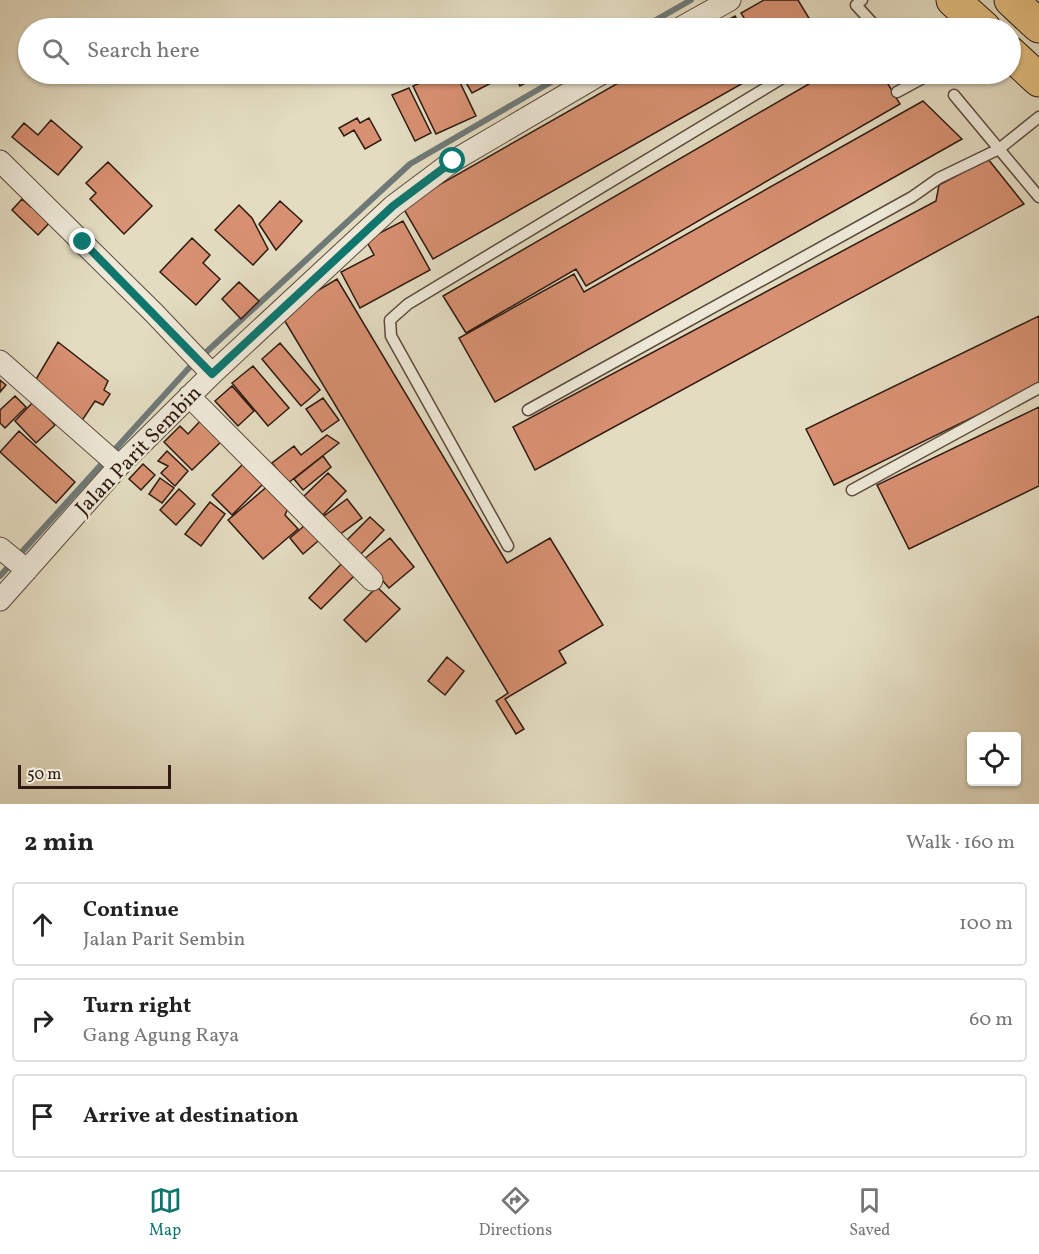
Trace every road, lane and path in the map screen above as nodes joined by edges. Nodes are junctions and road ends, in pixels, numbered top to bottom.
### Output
1 (730, 0) edge
2 (953, 0) edge
3 (1011, 0) edge
4 (857, 2) edge
5 (698, 18) edge
6 (865, 18) edge
7 (971, 18) edge
8 (1039, 26) edge
9 (1021, 63) edge
10 (1039, 80) edge
11 (584, 84) edge
12 (772, 84) edge
13 (909, 84) edge
14 (897, 92) dead end
15 (954, 95) dead end
16 (1039, 117) edge
17 (999, 149) junction
18 (0, 161) edge
19 (1039, 197) edge
20 (0, 361) edge
21 (212, 374) junction
22 (1039, 388) edge
23 (189, 396) junction
24 (528, 410) dead end
25 (119, 466) junction
26 (852, 490) dead end
27 (508, 546) dead end
28 (0, 548) edge
29 (27, 570) junction
30 (372, 579) dead end
31 (0, 600) edge

1 - 5 street
2 - 7 highway
3 - 8 highway
4 - 6 lane
9 - 10 highway
11 - 21 street, Jalan Parit Sembin
12 - 27 lane
13 - 14 lane
15 - 17 lane
16 - 17 lane
17 - 19 lane
17 - 24 lane
18 - 21 street
20 - 25 street
21 - 23 street, Jalan Parit Sembin
22 - 26 lane
23 - 25 street, Jalan Parit Sembin
23 - 30 street
25 - 29 street, Jalan Parit Sembin
28 - 29 street
29 - 31 street, Jalan Parit Sembin

